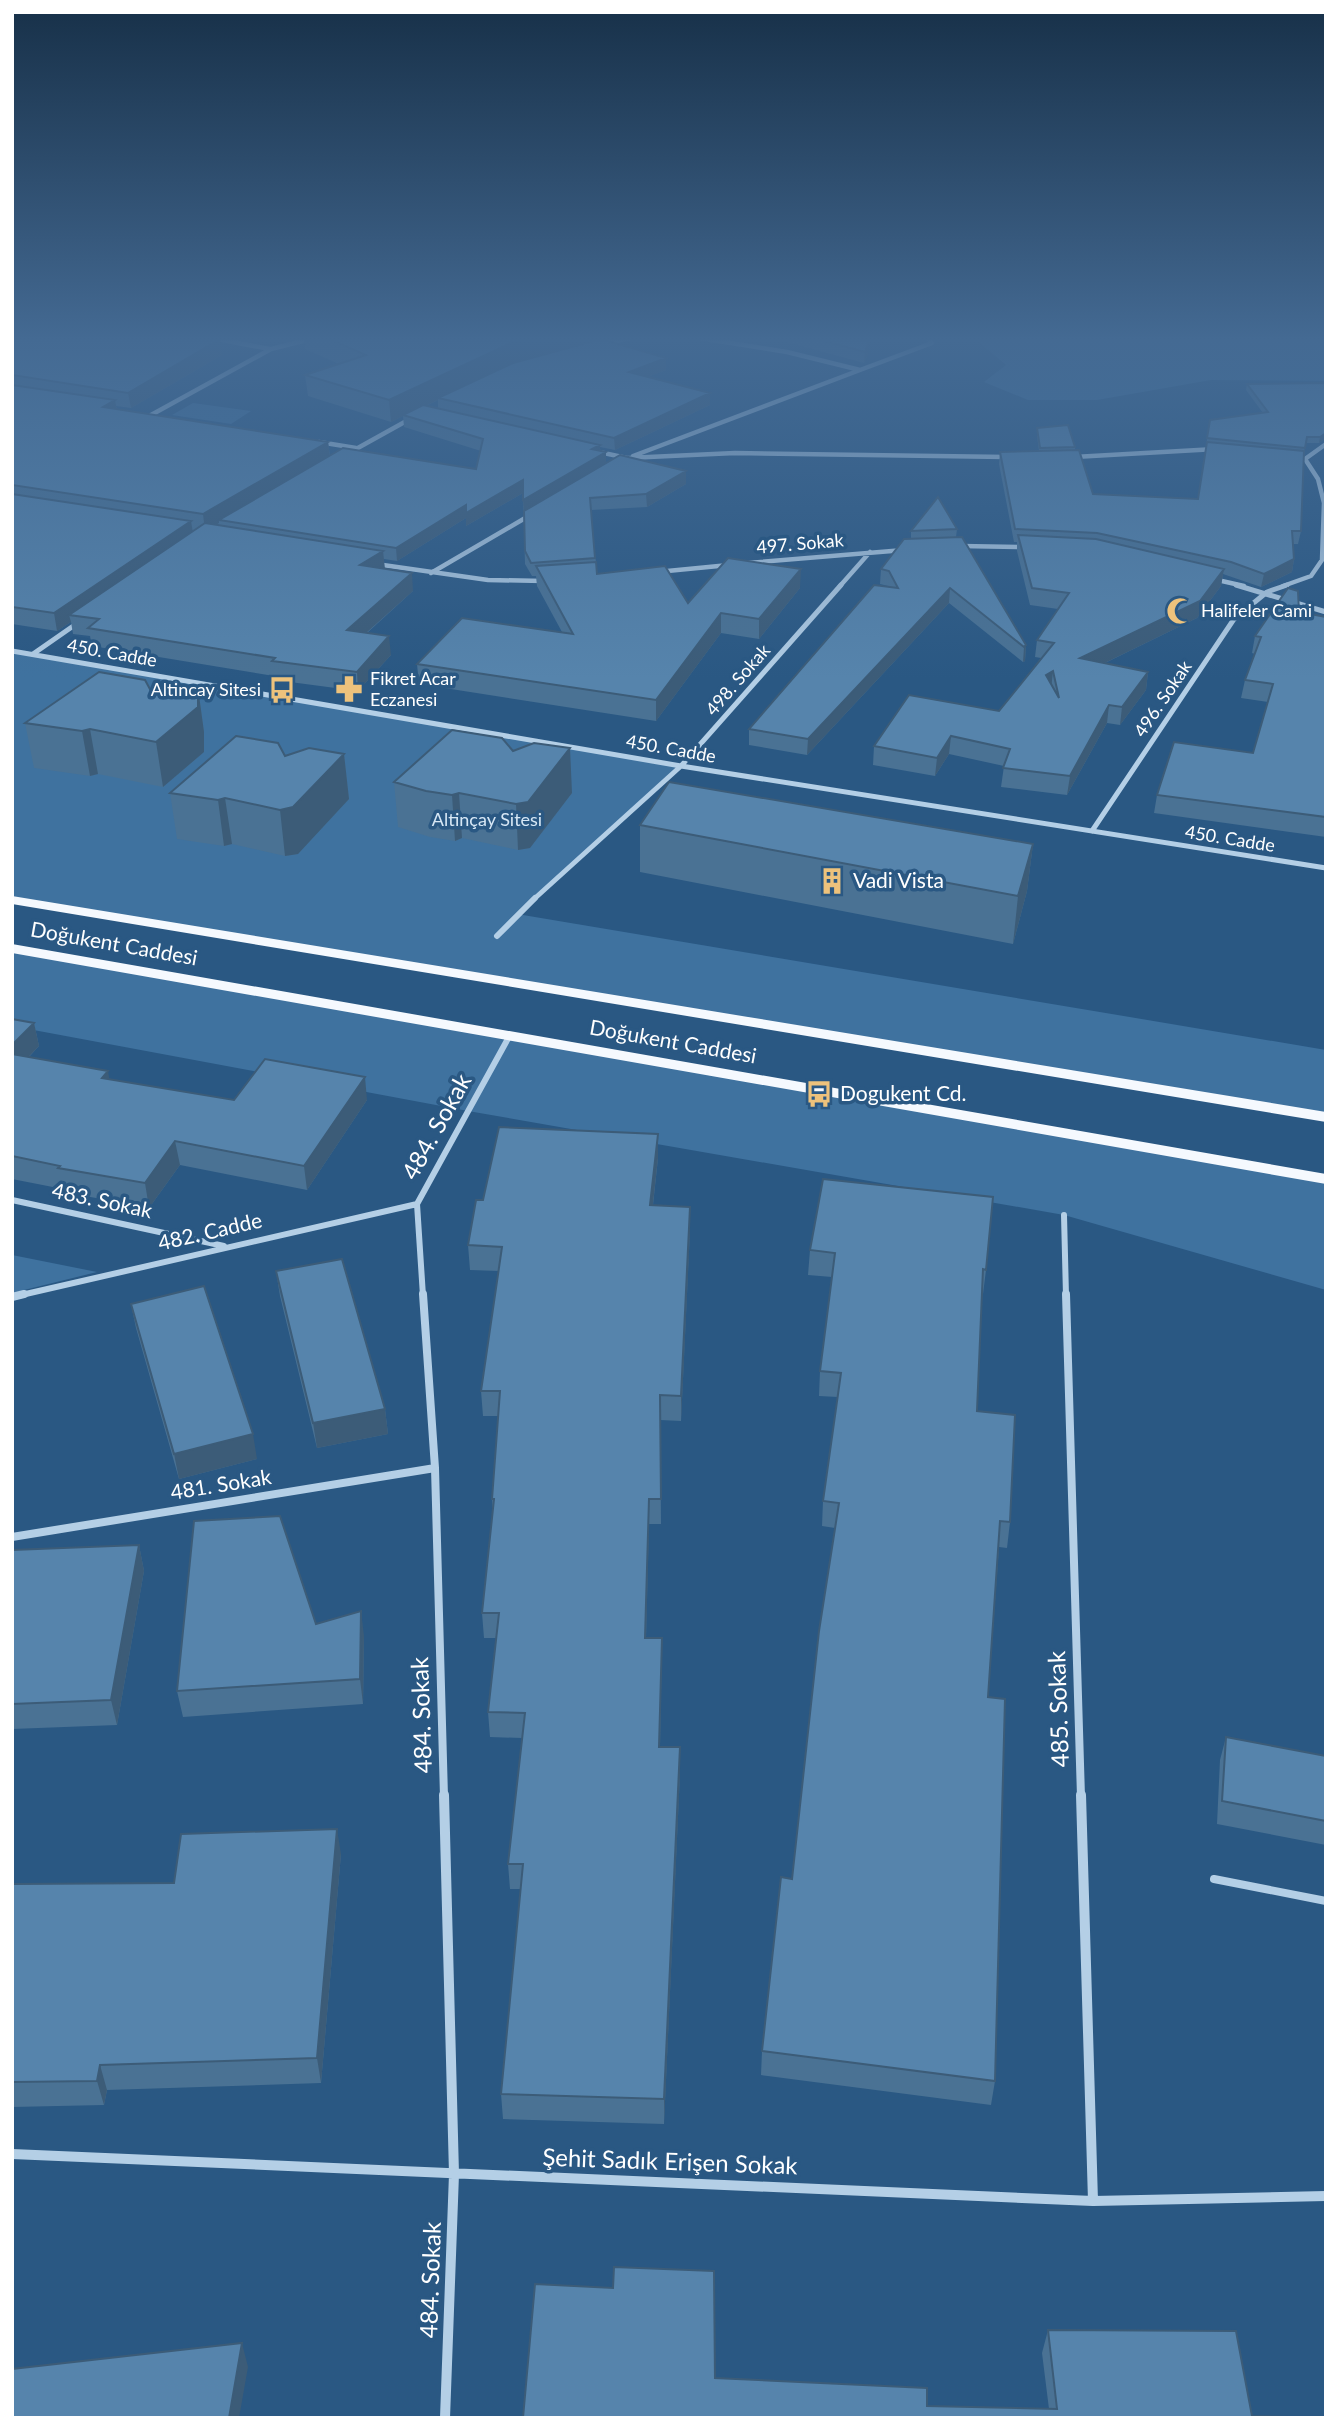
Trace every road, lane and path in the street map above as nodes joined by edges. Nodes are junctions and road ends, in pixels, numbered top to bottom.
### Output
1 (351, 451) edge
2 (597, 451) edge
3 (644, 451) edge
4 (1134, 451) edge
5 (1316, 451) edge
6 (345, 455) edge
7 (1292, 457) edge
8 (627, 458) junction
9 (1019, 458) edge
10 (1061, 458) edge
11 (1305, 459) junction
12 (615, 465) edge
13 (534, 512) edge
14 (949, 547) edge
15 (1028, 547) edge
16 (910, 549) edge
17 (871, 551) junction
18 (365, 562) edge
19 (651, 572) edge
20 (430, 573) junction
21 (1201, 576) edge
22 (558, 580) edge
23 (1267, 592) junction
24 (1326, 612) edge
25 (88, 616) edge
26 (12, 651) edge
27 (33, 654) junction
28 (681, 766) junction
29 (1092, 831) junction
30 (1326, 868) edge
31 (12, 900) edge
32 (497, 936) dead end
33 (12, 948) edge
34 (510, 1035) junction
35 (1326, 1118) edge
36 (1326, 1179) edge
37 (12, 1200) edge
38 (417, 1204) junction
39 (1064, 1215) dead end
40 (226, 1246) junction
41 (12, 1297) edge
42 (435, 1468) junction
43 (12, 1537) edge
44 (1214, 1879) dead end
45 (1326, 1901) edge
46 (12, 2154) edge
47 (454, 2174) junction
48 (1326, 2196) edge
49 (1093, 2201) junction
50 (445, 2418) edge

1 - 6 street
2 - 8 street
3 - 8 street
4 - 10 street
5 - 11 street
7 - 11 street
8 - 9 street
8 - 12 street
11 - 23 street
13 - 20 street
14 - 15 street
16 - 17 street, 497. Sokak
17 - 19 street, 497. Sokak
17 - 28 street, 498. Sokak
18 - 20 street
20 - 22 street
21 - 23 street
23 - 24 street
23 - 29 street, 496. Sokak
25 - 27 street
26 - 27 street, 450. Cadde
27 - 28 street, 450. Cadde
28 - 29 street, 450. Cadde
28 - 32 street, 498. Sokak
29 - 30 street, 450. Cadde
31 - 35 main road, Doğukent Caddesi
33 - 34 main road, Doğukent Caddesi
34 - 36 main road, Doğukent Caddesi
34 - 38 street, 484. Sokak
37 - 40 street, 483. Sokak
38 - 40 street, 482. Cadde
38 - 42 street, 484. Sokak
39 - 49 street, 485. Sokak
40 - 41 street, 482. Cadde
42 - 43 street, 481. Sokak
42 - 47 street, 484. Sokak
44 - 45 lane
46 - 47 street, Şehit Sadık Erişen Sokak
47 - 49 street, Şehit Sadık Erişen Sokak
47 - 50 street, 484. Sokak
48 - 49 street, Şehit Sadık Erişen Sokak

